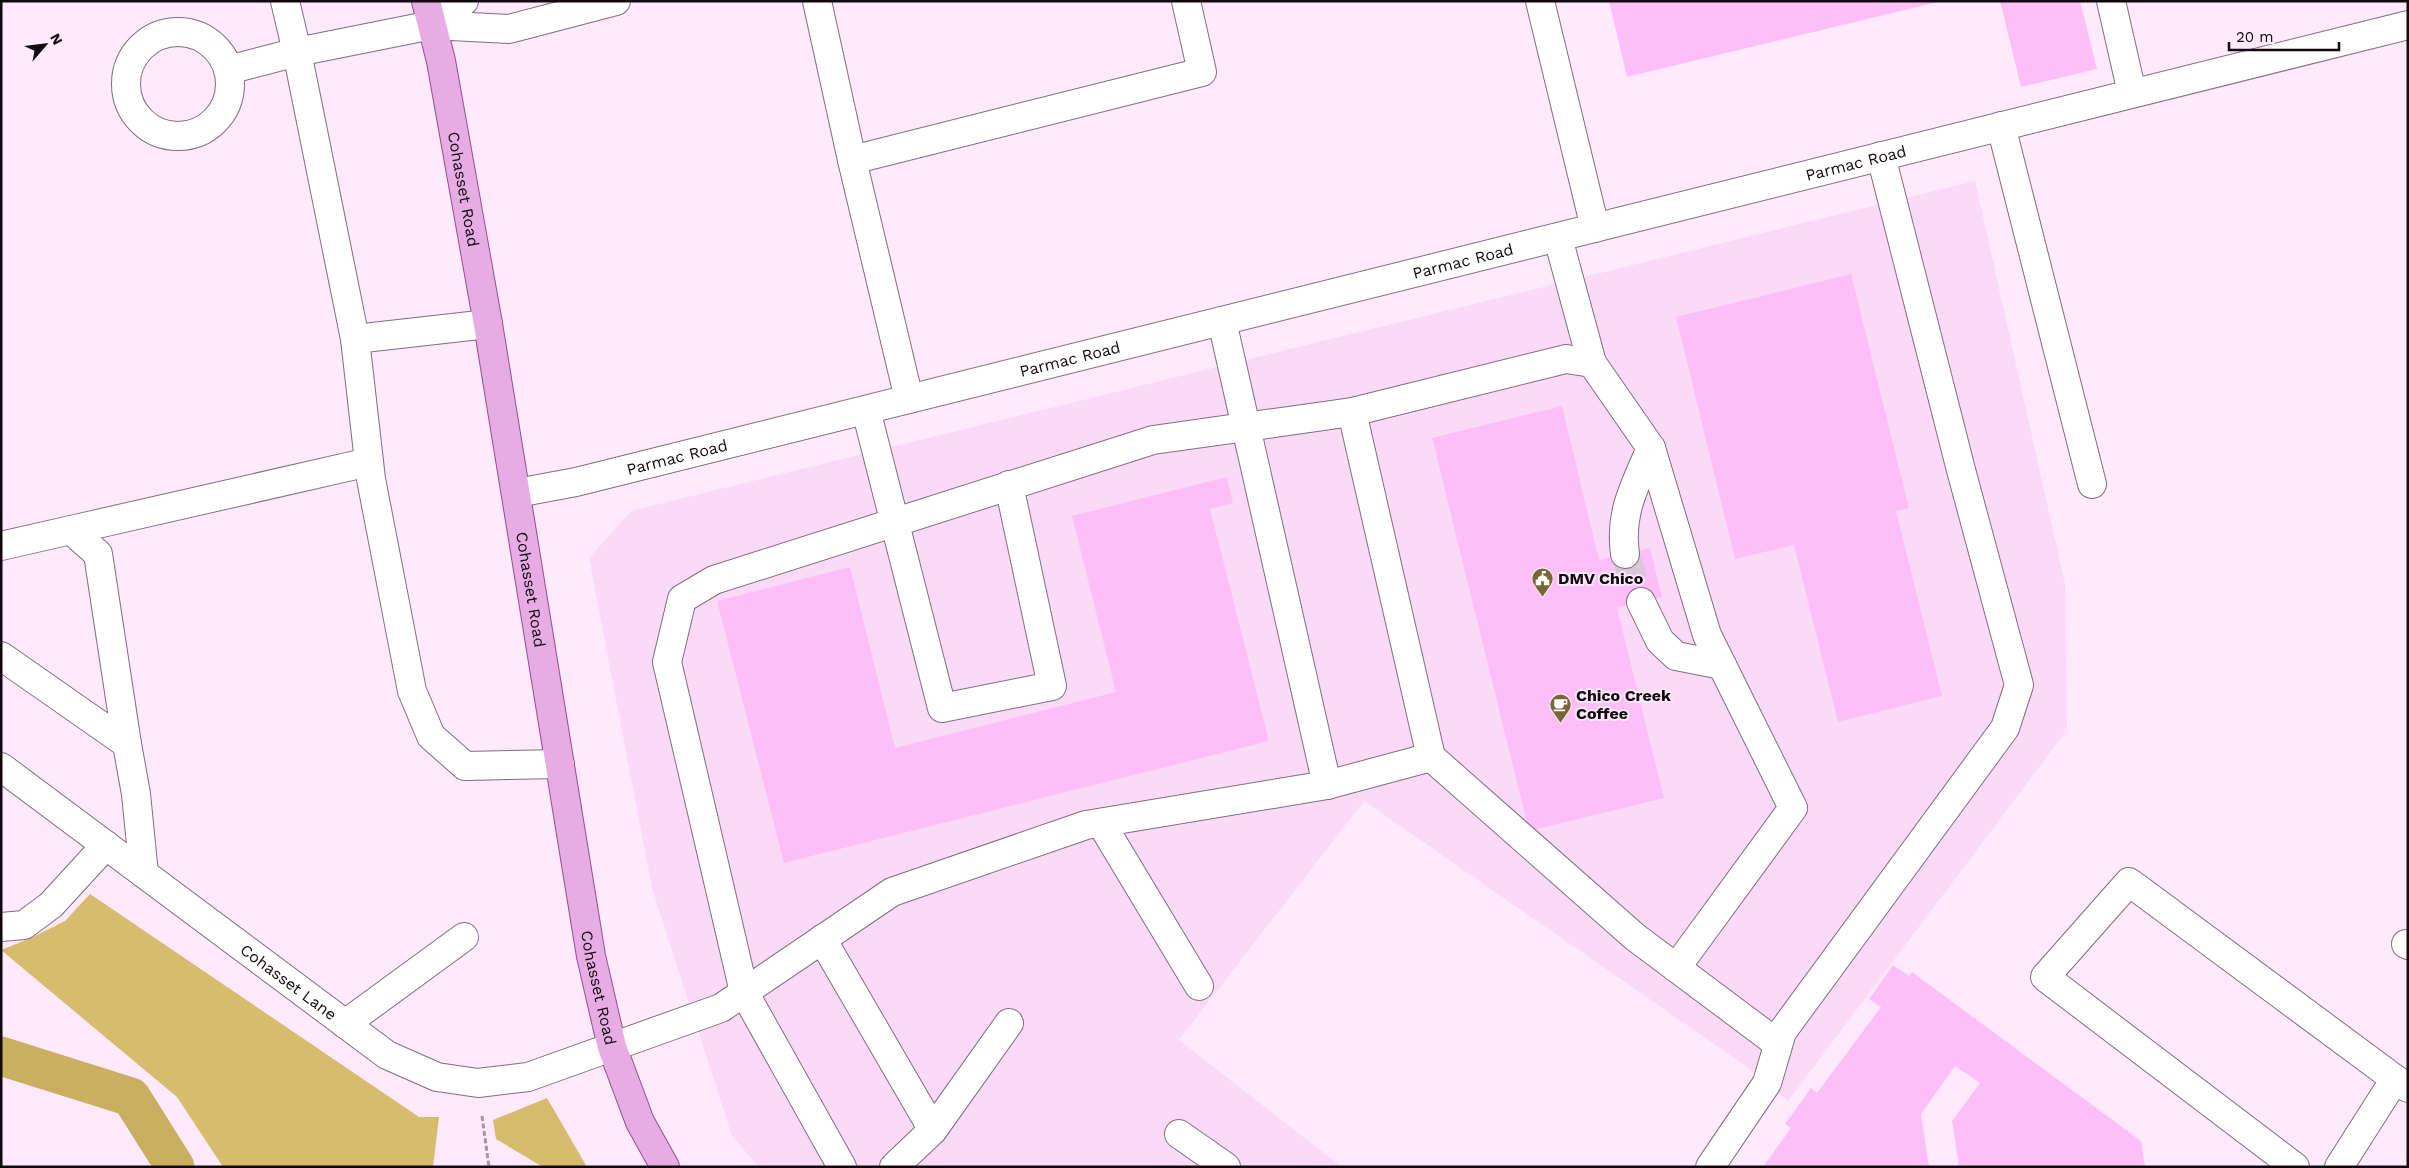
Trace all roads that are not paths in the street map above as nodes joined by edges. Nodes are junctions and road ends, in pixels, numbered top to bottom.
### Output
1 (285, 1) edge
2 (464, 1) edge
3 (616, 1) edge
4 (817, 1) edge
5 (1186, 1) edge
6 (1540, 1) edge
7 (2110, 1) edge
8 (429, 13) edge
9 (2408, 25) edge
10 (297, 52) junction
11 (228, 70) dead end
12 (2132, 93) junction
13 (2001, 126) junction
14 (1881, 156) junction
15 (852, 160) junction
16 (1595, 228) junction
17 (1558, 238) junction
18 (1222, 321) junction
19 (488, 324) junction
20 (355, 339) junction
21 (1592, 363) junction
22 (909, 399) junction
23 (866, 410) junction
24 (1352, 412) junction
25 (1245, 427) junction
26 (1651, 448) junction
27 (369, 462) junction
28 (2092, 484) dead end
29 (1009, 485) junction
30 (517, 493) junction
31 (894, 522) junction
32 (71, 530) junction
33 (1, 546) edge
34 (1625, 554) tunnel mouth
35 (1641, 602) tunnel mouth
36 (1, 656) edge
37 (1722, 665) junction
38 (127, 744) junction
39 (1432, 757) junction
40 (560, 764) junction
41 (1, 767) edge
42 (1327, 785) junction
43 (1101, 823) junction
44 (106, 845) junction
45 (144, 874) junction
46 (1, 927) edge
47 (464, 937) dead end
48 (822, 939) junction
49 (1676, 968) junction
50 (1199, 986) dead end
51 (744, 992) junction
52 (1009, 1023) dead end
53 (345, 1024) junction
54 (1778, 1044) junction
55 (612, 1048) junction
56 (2401, 1084) edge
57 (932, 1130) junction
58 (1179, 1134) dead end
59 (665, 1167) edge
60 (842, 1167) edge
61 (894, 1167) edge
62 (1226, 1167) edge
63 (1710, 1167) edge
64 (2295, 1167) edge
65 (2339, 1167) edge

1 - 10 street
2 - 8 street
3 - 8 street
4 - 15 street
5 - 15 street
6 - 16 street
7 - 12 street
8 - 10 street
8 - 19 main road, Cohasset Road
9 - 12 street, Parmac Road
10 - 11 street
10 - 20 street
12 - 13 street, Parmac Road
13 - 14 street, Parmac Road
13 - 28 street
14 - 16 street, Parmac Road
14 - 54 street
15 - 22 street
16 - 17 street, Parmac Road
17 - 18 street, Parmac Road
17 - 21 street
18 - 22 street, Parmac Road
18 - 25 street
19 - 20 street
19 - 30 main road, Cohasset Road
20 - 27 street
21 - 24 street
21 - 26 street
22 - 23 street, Parmac Road
23 - 30 street, Parmac Road
23 - 31 street
24 - 25 street
24 - 39 street
25 - 29 street
25 - 42 street
26 - 34 street
26 - 37 street
27 - 32 street
27 - 40 street
29 - 31 street
29 - 31 street
30 - 40 main road, Cohasset Road
31 - 51 street
32 - 33 street
32 - 38 street
35 - 37 street
36 - 38 street
37 - 49 street
38 - 45 street
39 - 42 street, Cohasset Lane
39 - 49 street
40 - 55 main road, Cohasset Road
41 - 44 street, Cohasset Lane
42 - 43 street, Cohasset Lane
43 - 48 street, Cohasset Lane
43 - 50 street
44 - 45 street, Cohasset Lane
44 - 46 street
45 - 53 street, Cohasset Lane
47 - 53 street
48 - 51 street, Cohasset Lane
48 - 57 street
49 - 54 street
51 - 55 street, Cohasset Lane
51 - 60 street
52 - 57 street
53 - 55 street, Cohasset Lane
54 - 63 street
55 - 59 main road, Cohasset Road
56 - 64 street
56 - 65 street
57 - 61 street
58 - 62 street

